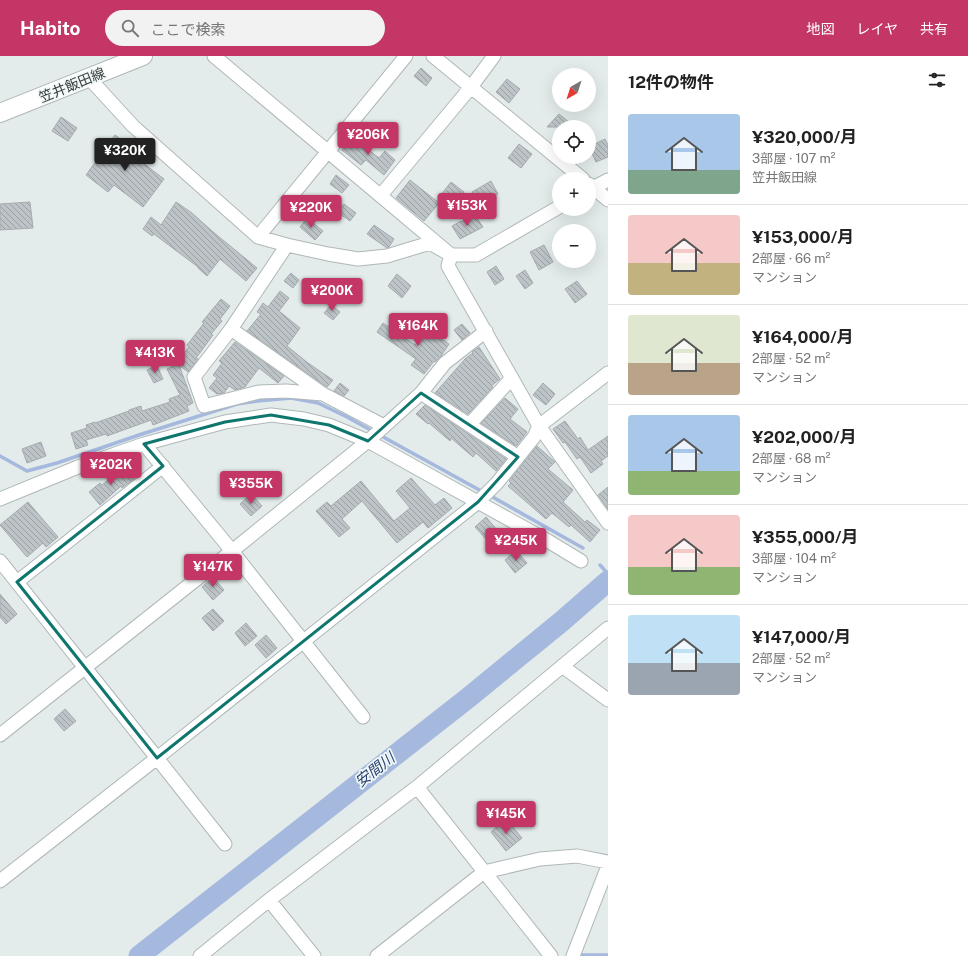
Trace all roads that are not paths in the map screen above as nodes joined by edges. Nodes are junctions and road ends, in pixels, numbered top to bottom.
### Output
1 (143, 56) edge
2 (214, 56) edge
3 (406, 56) edge
4 (433, 56) edge
5 (494, 56) edge
6 (89, 78) junction
7 (471, 87) junction
8 (0, 113) edge
9 (328, 152) junction
10 (573, 172) edge
11 (608, 180) edge
12 (596, 183) edge
13 (596, 191) edge
14 (381, 195) junction
15 (608, 200) edge
16 (552, 211) edge
17 (258, 237) junction
18 (287, 246) junction
19 (451, 254) junction
20 (231, 329) junction
21 (486, 331) junction
22 (608, 372) edge
23 (512, 378) junction
24 (421, 393) junction
25 (323, 394) junction
26 (469, 425) junction
27 (383, 426) junction
28 (539, 426) junction
29 (369, 440) junction
30 (144, 444) junction
31 (518, 457) junction
32 (163, 466) junction
33 (0, 499) edge
34 (479, 501) junction
35 (608, 523) edge
36 (232, 551) junction
37 (0, 560) edge
38 (581, 561) dead end
39 (17, 582) junction
40 (608, 628) edge
41 (303, 641) junction
42 (562, 666) junction
43 (85, 667) junction
44 (608, 700) edge
45 (363, 717) dead end
46 (0, 735) edge
47 (156, 758) junction
48 (417, 787) junction
49 (225, 844) dead end
50 (608, 862) edge
51 (608, 866) edge
52 (484, 872) junction
53 (0, 881) edge
54 (269, 900) junction
55 (200, 956) edge
56 (314, 956) edge
57 (377, 956) edge
58 (551, 956) edge
59 (573, 956) edge

1 - 6 main road, 笠井飯田線
2 - 9 street
3 - 9 street
4 - 7 street
5 - 7 street
6 - 8 main road, 笠井飯田線
6 - 17 street
7 - 10 street
7 - 14 street
9 - 14 street
9 - 17 street
11 - 12 street
13 - 15 street
14 - 19 street
16 - 19 street
17 - 18 street
18 - 19 street
18 - 20 street
19 - 21 street
20 - 25 street
20 - 25 street
21 - 23 street
21 - 24 street
22 - 28 street
23 - 26 street
23 - 28 street
24 - 26 street
24 - 27 street
25 - 27 street
26 - 31 street
27 - 29 street
28 - 31 street
28 - 35 street
29 - 30 street
29 - 34 street
29 - 36 street
30 - 32 street
30 - 33 street
31 - 34 street
32 - 36 street
32 - 39 street
34 - 38 street
34 - 41 street
36 - 41 street
36 - 43 street
37 - 39 street
39 - 43 street
40 - 42 street
41 - 45 street
41 - 47 street
42 - 44 street
42 - 48 street
43 - 46 street
43 - 47 street
47 - 49 street
47 - 53 street
48 - 52 street
48 - 54 street
50 - 52 street
51 - 59 street
52 - 57 street
52 - 58 street
54 - 55 street
54 - 56 street

